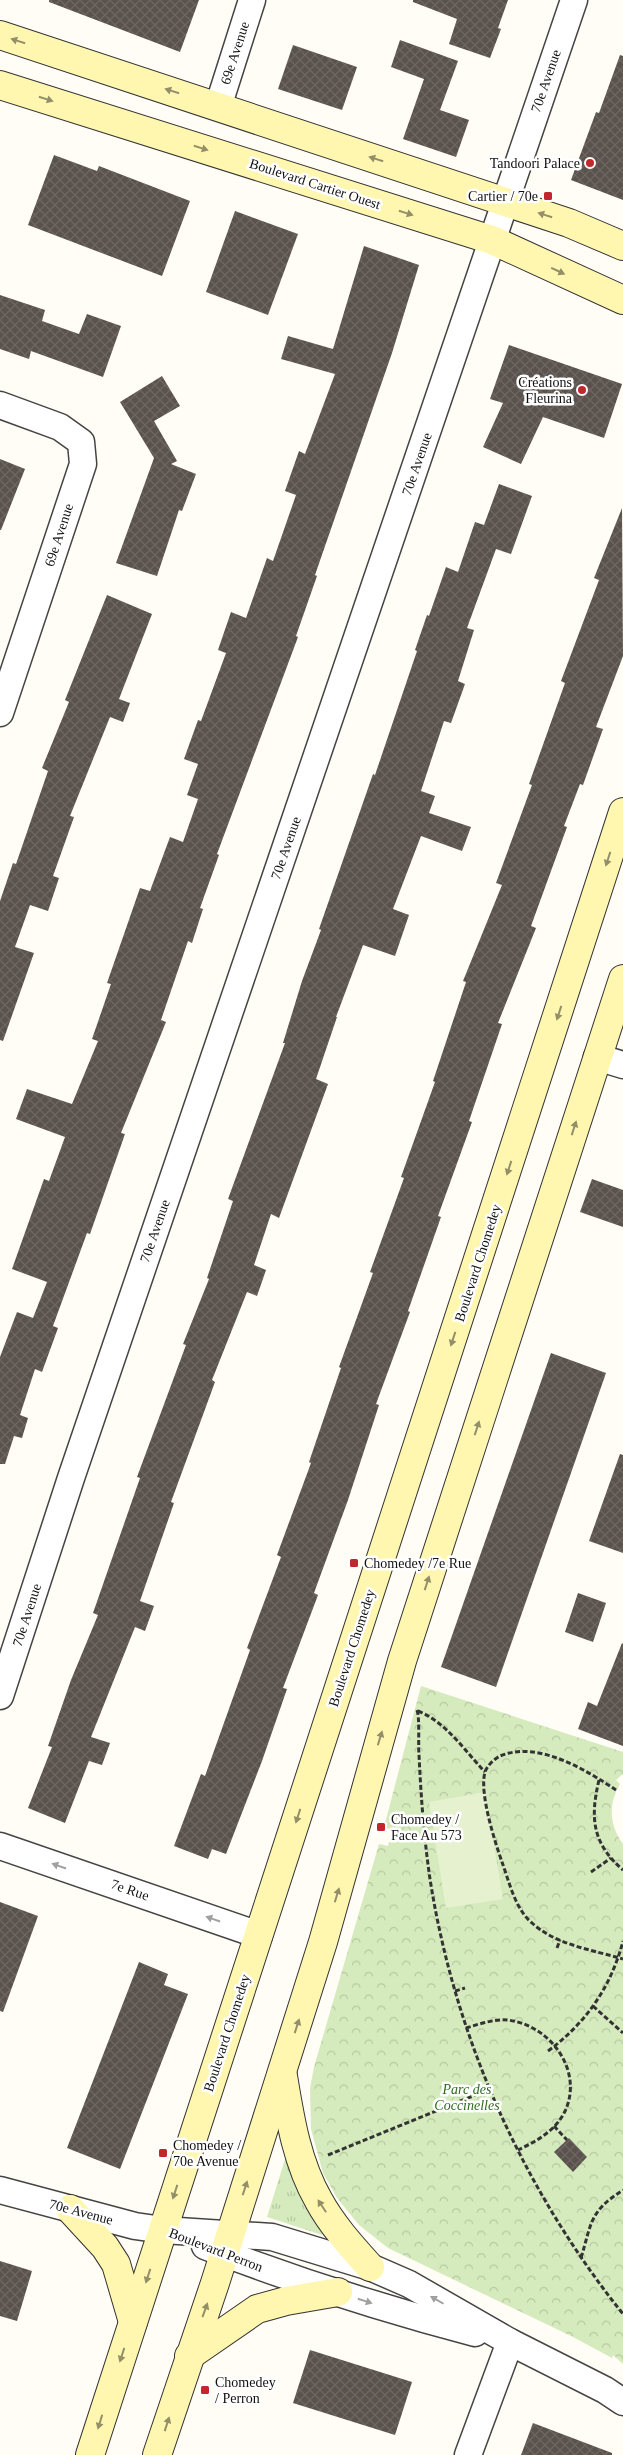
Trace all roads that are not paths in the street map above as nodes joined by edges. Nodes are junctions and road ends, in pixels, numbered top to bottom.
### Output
1 (252, 0) edge
2 (574, 0) edge
3 (0, 35) edge
4 (0, 85) edge
5 (218, 107) junction
6 (505, 202) junction
7 (492, 240) junction
8 (623, 246) edge
9 (623, 300) edge
10 (0, 405) edge
11 (0, 712) edge
12 (623, 812) edge
13 (623, 979) edge
14 (597, 1057) junction
15 (623, 1065) edge
16 (0, 1696) edge
17 (0, 1846) edge
18 (259, 1935) junction
19 (282, 2072) junction
20 (0, 2190) edge
21 (70, 2209) junction
22 (163, 2230) junction
23 (227, 2244) junction
24 (370, 2267) junction
25 (338, 2292) junction
26 (133, 2322) junction
27 (510, 2342) junction
28 (189, 2356) junction
29 (623, 2402) edge
30 (90, 2455) edge
31 (157, 2455) edge
32 (468, 2455) edge

1 - 5 street, 69e Avenue
2 - 6 street, 70e Avenue
5 -> 3 street
4 -> 7 street, Boulevard Cartier Ouest
6 -> 5 street
6 - 7 street, 70e Avenue
8 -> 6 street
7 -> 9 street, Boulevard Cartier Ouest
7 - 16 street, 70e Avenue
10 - 11 street, 69e Avenue
12 -> 18 street, Boulevard Chomedey
13 - 14 street
14 - 15 street
19 -> 14 street
18 -> 17 street, 7e Rue
18 -> 22 street, Boulevard Chomedey
23 -> 19 street
24 -> 19 street
20 - 21 street, 70e Avenue
21 - 22 street, 70e Avenue
21 - 26 street
22 - 23 street, Boulevard Perron
22 -> 26 street, Boulevard Chomedey
23 - 24 street, Boulevard Perron
23 - 25 street, Boulevard Perron
28 -> 23 street
27 -> 24 street, Boulevard Perron
25 -> 27 street, Boulevard Perron
25 - 28 street
26 -> 30 street, Boulevard Chomedey
27 - 29 street, Boulevard Perron
27 - 32 street
31 -> 28 street

